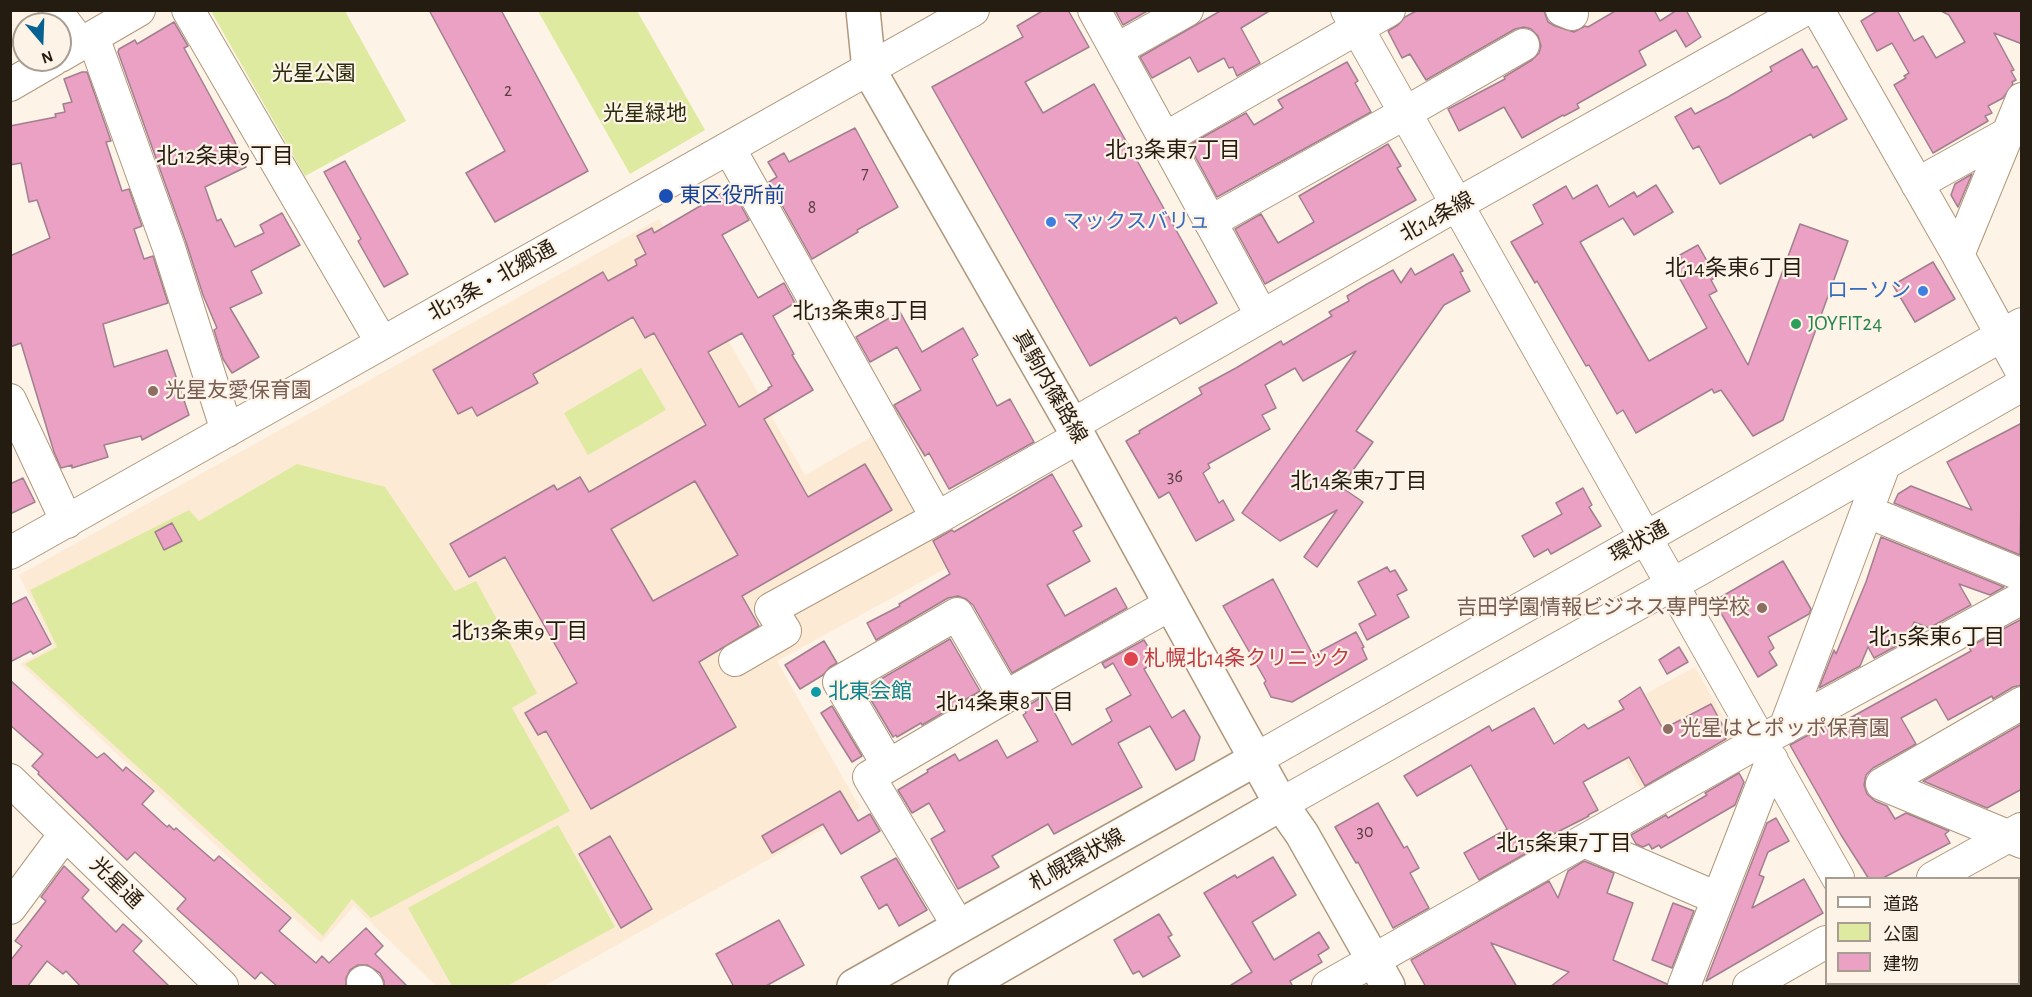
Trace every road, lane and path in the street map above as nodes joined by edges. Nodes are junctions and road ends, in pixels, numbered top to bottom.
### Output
1 (55, 10) edge
2 (139, 10) edge
3 (188, 10) edge
4 (863, 10) edge
5 (974, 10) edge
6 (1094, 10) edge
7 (1187, 10) edge
8 (1389, 10) edge
9 (1804, 10) edge
10 (1818, 10) edge
11 (1352, 19) edge
12 (1523, 45) dead end
13 (78, 46) edge
14 (1116, 50) junction
15 (869, 70) junction
16 (32, 72) edge
17 (10, 84) edge
18 (2022, 99) edge
19 (1405, 113) junction
20 (2015, 129) edge
21 (1164, 139) junction
22 (729, 148) junction
23 (1917, 184) junction
24 (1456, 205) junction
25 (1210, 222) junction
26 (1958, 255) junction
27 (1262, 316) junction
28 (2011, 329) edge
29 (382, 343) junction
30 (2022, 372) edge
31 (2022, 385) edge
32 (10, 400) edge
33 (227, 431) junction
34 (1075, 431) junction
35 (1884, 465) junction
36 (1868, 512) junction
37 (938, 518) junction
38 (67, 522) junction
39 (1645, 538) junction
40 (10, 553) edge
41 (2022, 575) edge
42 (1671, 585) junction
43 (2022, 598) edge
44 (1171, 604) junction
45 (735, 660) dead end
46 (1005, 697) junction
47 (2022, 703) edge
48 (1773, 743) junction
49 (1256, 759) junction
50 (888, 765) junction
51 (10, 780) edge
52 (1281, 804) junction
53 (65, 834) junction
54 (2017, 836) edge
55 (1584, 842) junction
56 (1837, 877) edge
57 (1937, 877) edge
58 (1717, 898) junction
59 (10, 908) edge
60 (959, 927) junction
61 (1825, 943) edge
62 (1380, 974) edge
63 (986, 981) edge
64 (218, 985) edge
65 (854, 987) edge
66 (1328, 987) edge
67 (1684, 987) edge
68 (1749, 987) edge

1 - 13 street
2 - 13 street
3 - 29 street
4 - 15 main road, 真駒内篠路線
5 - 15 street, 北13条・北郷通
6 - 14 street
7 - 14 street
8 - 11 street
9 - 24 street, 北14条線
10 - 23 street
11 - 19 street
11 - 21 street
12 - 19 street
13 - 33 street
14 - 21 street
15 - 22 street, 北13条・北郷通
15 - 34 main road, 真駒内篠路線
16 - 17 street
18 - 20 street
19 - 24 street
19 - 25 street
20 - 23 street
20 - 26 street
21 - 25 street
22 - 29 street, 北13条・北郷通
22 - 37 street
23 - 26 street
24 - 27 street, 北14条線
24 - 39 street
25 - 27 street
26 - 28 street
27 - 34 street, 北14条線
28 - 30 street
28 - 39 street, 環状通
29 - 33 street, 北13条・北郷通
31 - 35 street
32 - 38 street
33 - 38 street, 北13条・北郷通
34 - 37 street, 北14条線
34 - 44 main road, 真駒内篠路線
35 - 36 street
35 - 42 street
36 - 41 street
36 - 48 street
37 - 45 street, 北14条線
38 - 40 street, 北13条・北郷通
39 - 42 street
39 - 49 street, 環状通
42 - 48 street
42 - 52 street
43 - 48 street
44 - 46 street
44 - 49 main road, 真駒内篠路線
46 - 50 street
46 - 50 street
47 - 54 street
48 - 55 street
48 - 56 street
48 - 58 street
49 - 52 main road
49 - 60 main road, 札幌環状線
50 - 60 street
51 - 53 street, 光星通
52 - 62 main road
52 - 63 main road
53 - 59 street
53 - 64 street, 光星通
54 - 57 street
55 - 58 street
55 - 62 street
58 - 67 street
60 - 65 main road, 札幌環状線
61 - 68 street
62 - 66 street

